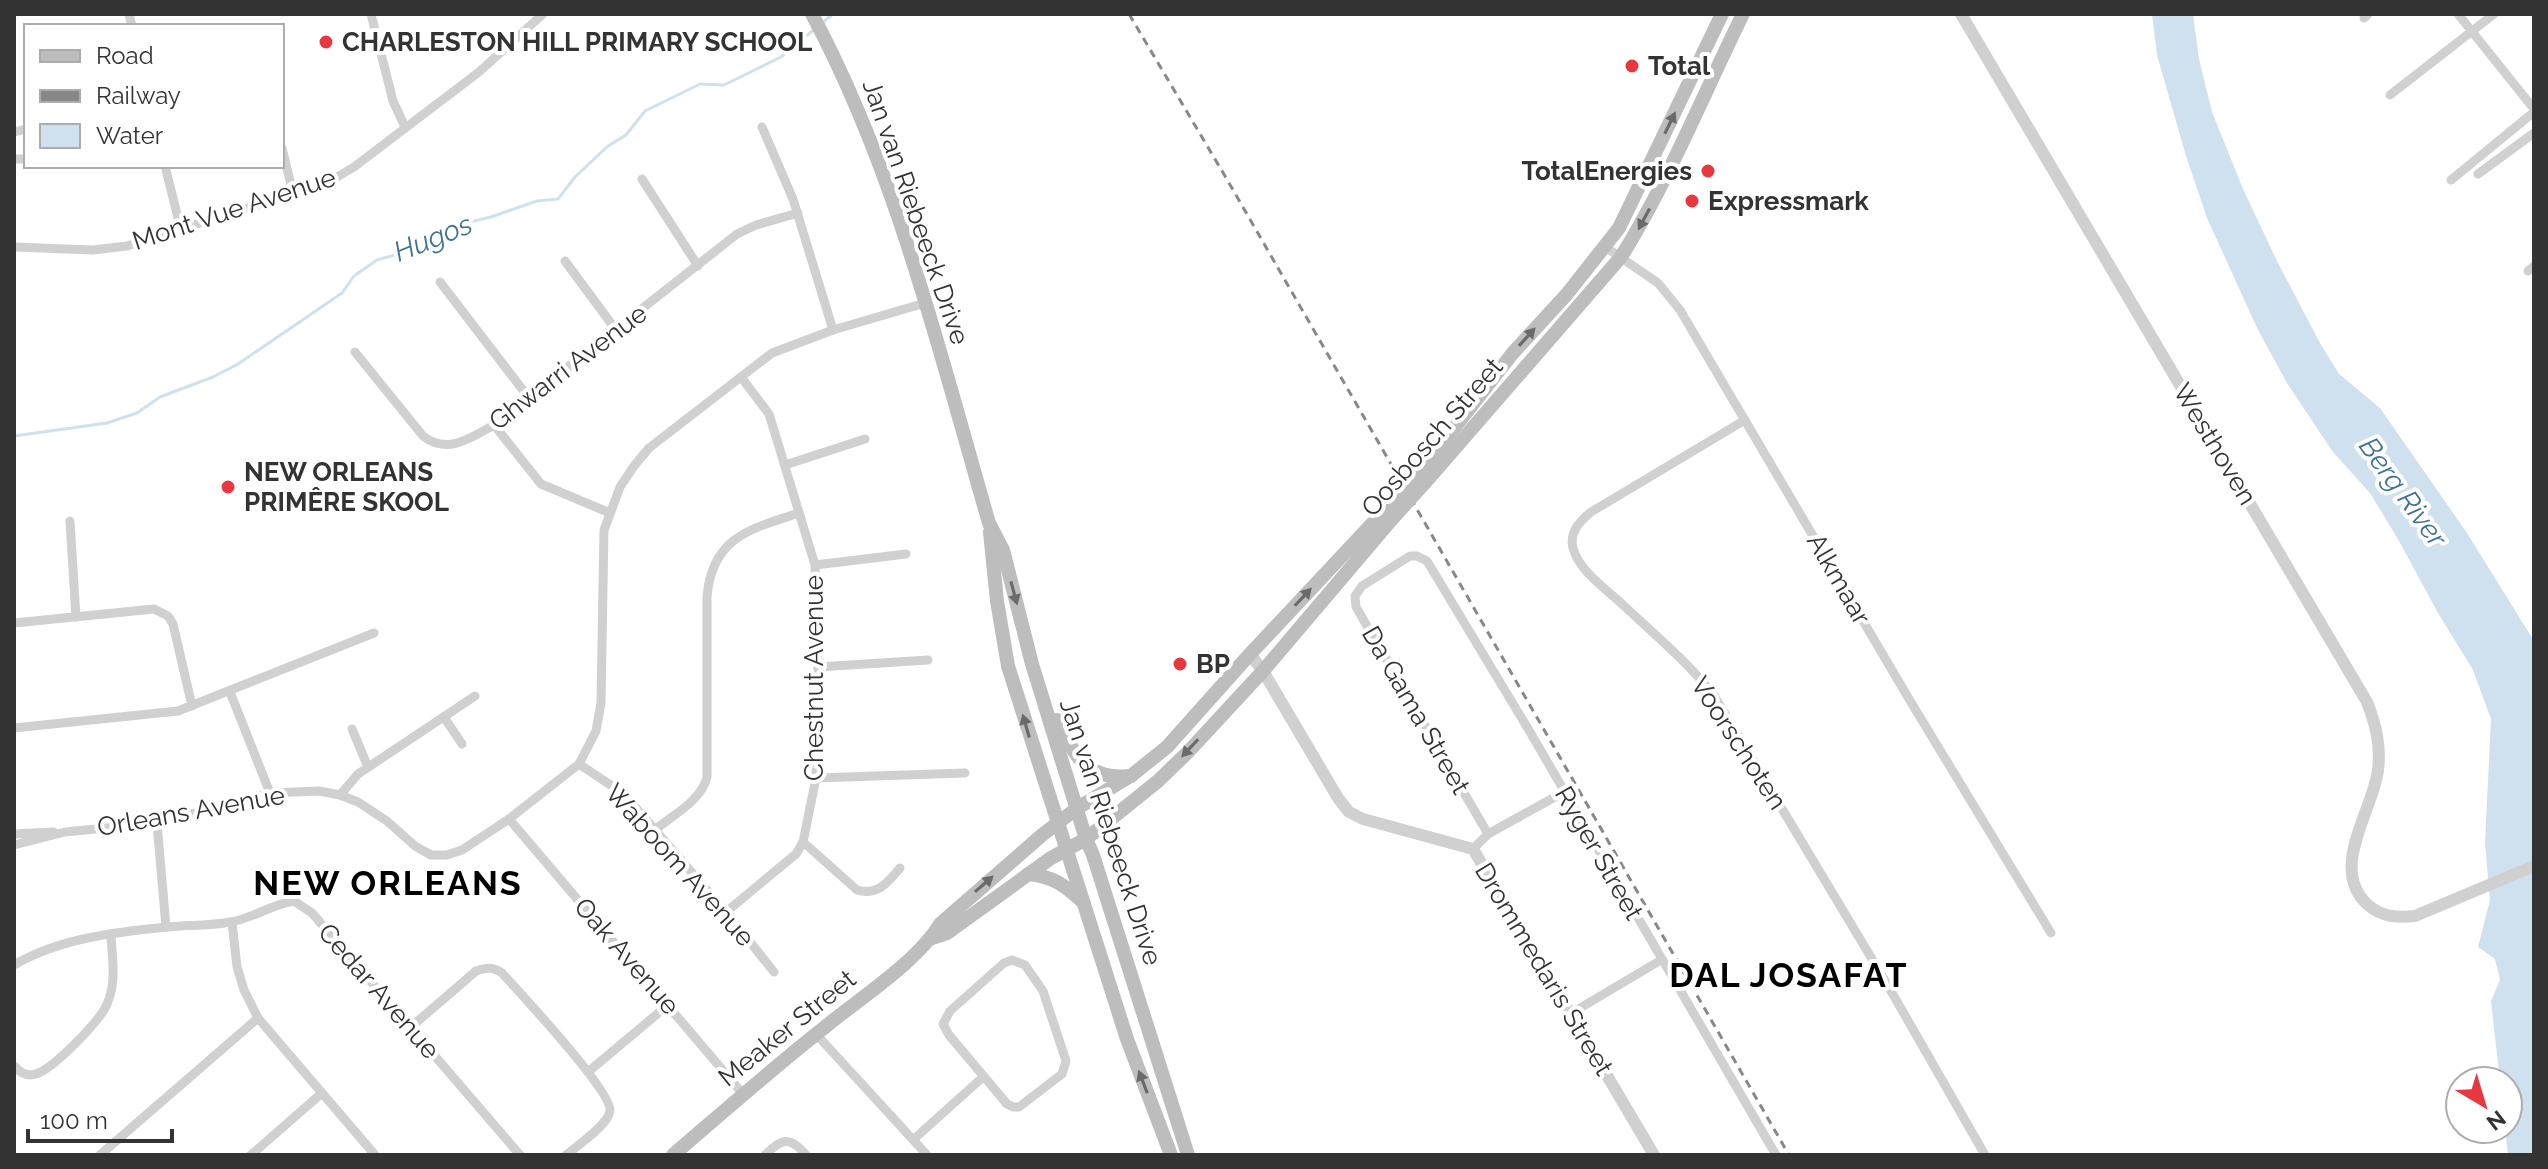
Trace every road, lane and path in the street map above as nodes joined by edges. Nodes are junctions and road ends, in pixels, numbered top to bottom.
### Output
1 (371, 14) edge
2 (543, 14) edge
3 (812, 14) edge
4 (1721, 14) edge
5 (1961, 14) edge
6 (2458, 14) edge
7 (2494, 14) edge
8 (1741, 18) edge
9 (2472, 31) junction
10 (2390, 95) dead end
11 (2534, 110) edge
12 (405, 127) junction
13 (762, 127) dead end
14 (2534, 133) edge
15 (284, 156) edge
16 (166, 168) edge
17 (2478, 174) dead end
18 (642, 179) dead end
19 (2451, 180) dead end
20 (293, 193) junction
21 (798, 213) junction
22 (181, 230) junction
23 (1604, 246) junction
24 (14, 247) edge
25 (1621, 257) junction
26 (565, 261) dead end
27 (698, 266) junction
28 (440, 282) dead end
29 (925, 303) junction
30 (616, 330) junction
31 (833, 330) junction
32 (355, 352) dead end
33 (741, 377) junction
34 (529, 398) junction
35 (1745, 420) junction
36 (494, 425) junction
37 (865, 439) dead end
38 (785, 465) junction
39 (1428, 470) junction
40 (610, 513) junction
41 (799, 513) junction
42 (1389, 514) junction
43 (70, 521) dead end
44 (989, 523) junction
45 (906, 554) dead end
46 (815, 565) junction
47 (1362, 586) joint
48 (76, 617) junction
49 (14, 623) edge
50 (374, 633) dead end
51 (1250, 654) junction
52 (928, 660) dead end
53 (1032, 664) junction
54 (818, 667) junction
55 (1263, 671) junction
56 (230, 692) junction
57 (475, 696) dead end
58 (192, 706) junction
59 (444, 717) junction
60 (14, 728) edge
61 (352, 729) dead end
62 (462, 744) dead end
63 (579, 764) junction
64 (368, 767) junction
65 (965, 773) dead end
66 (1132, 775) junction
67 (816, 778) junction
68 (1564, 792) junction
69 (270, 793) junction
70 (340, 795) junction
71 (1076, 809) junction
72 (509, 819) junction
73 (157, 823) junction
74 (1058, 823) junction
75 (656, 829) junction
76 (65, 832) junction
77 (14, 834) edge
78 (1488, 834) junction
79 (1086, 839) junction
80 (803, 842) junction
81 (14, 845) edge
82 (1067, 849) junction
83 (1473, 849) junction
84 (2534, 866) edge
85 (900, 868) dead end
86 (1028, 874) junction
87 (1085, 903) junction
88 (726, 912) junction
89 (232, 922) junction
90 (166, 927) junction
91 (2051, 933) dead end
92 (111, 935) junction
93 (932, 938) junction
94 (1661, 960) junction
95 (14, 965) edge
96 (774, 972) dead end
97 (669, 1004) junction
98 (1570, 1014) junction
99 (258, 1018) junction
100 (411, 1027) junction
101 (816, 1034) junction
102 (14, 1066) edge
103 (588, 1072) junction
104 (983, 1077) junction
105 (322, 1093) junction
106 (743, 1094) junction
107 (914, 1139) junction
108 (100, 1155) edge
109 (251, 1155) edge
110 (375, 1155) edge
111 (520, 1155) edge
112 (566, 1155) edge
113 (673, 1155) edge
114 (765, 1155) edge
115 (806, 1155) edge
116 (927, 1155) edge
117 (1171, 1155) edge
118 (1188, 1155) edge
119 (1654, 1155) edge
120 (1776, 1155) edge
121 (1985, 1155) edge

1 - 12 street
2 - 12 street, Mont Vue Avenue
3 - 29 main road, Jan van Riebeeck Drive
4 - 8 street
23 -> 4 main road, Oosbosch Street
5 - 84 street, Westhoven
6 - 9 street
7 - 9 street
8 -> 25 main road, Oosbosch Street
9 - 10 street
9 - 11 street
11 - 19 street
12 - 20 street, Mont Vue Avenue
13 - 21 street
14 - 17 street
15 - 20 street
16 - 22 street
18 - 27 street
20 - 22 street, Mont Vue Avenue
21 - 27 street, Ghwarri Avenue
21 - 31 street
22 - 24 street, Mont Vue Avenue
23 - 25 street, Alkmaar
39 -> 23 main road, Oosbosch Street
25 - 35 street, Alkmaar
25 - 39 main road, Oosbosch Street
26 - 30 street
27 - 30 street, Ghwarri Avenue
28 - 34 street
29 - 31 street, Orleans Avenue
29 - 44 main road, Jan van Riebeeck Drive
30 - 34 street, Ghwarri Avenue
31 - 33 street, Orleans Avenue
32 - 36 street, Ghwarri Avenue
33 - 38 street, Chestnut Avenue
33 - 40 street, Orleans Avenue
34 - 36 street, Ghwarri Avenue
35 - 91 street, Alkmaar
35 - 121 street, Voorschoten
36 - 40 street
37 - 38 street
38 - 41 street, Chestnut Avenue
39 - 42 main road, Oosbosch Street, bridge
40 - 63 street, Orleans Avenue
41 - 46 street, Chestnut Avenue
41 - 75 street
51 -> 42 main road, Oosbosch Street
42 - 55 main road, Oosbosch Street
43 - 48 street
44 -> 53 main road, Jan van Riebeeck Drive
74 -> 44 main road, Jan van Riebeeck Drive
45 - 46 street
46 - 54 street, Chestnut Avenue
47 - 68 street, Ryger Street
47 - 78 street, Da Gama Street
48 - 49 street
48 - 58 street
50 - 56 street
51 - 55 street, Drommedaris Street
51 - 66 main road, Oosbosch Street
52 - 54 street
53 - 66 main road
53 - 71 main road, Jan van Riebeeck Drive
54 - 67 street, Chestnut Avenue
55 -> 79 main road, Oosbosch Street
55 - 83 street, Drommedaris Street
56 - 58 street
56 - 69 street
57 - 59 street
58 - 60 street
59 - 62 street
59 - 64 street
61 - 64 street
63 - 72 street, Orleans Avenue
63 - 75 street, Waboom Avenue
64 - 70 street
65 - 67 street
66 - 71 main road, Oosbosch Street
67 - 80 street, Chestnut Avenue
68 - 78 street
68 - 94 street, Ryger Street
69 - 70 street, Orleans Avenue
69 - 73 street, Orleans Avenue
70 - 72 street, Orleans Avenue
71 - 74 main road, Meaker Street
71 - 79 main road, Jan van Riebeeck Drive
72 - 97 street, Oak Avenue
73 - 76 street, Orleans Avenue
73 - 90 street
74 - 82 main road, Jan van Riebeeck Drive
93 -> 74 main road, Meaker Street
75 - 88 street, Waboom Avenue
76 - 77 street, Orleans Avenue
76 - 81 street, Orleans Avenue
78 - 83 street
79 - 82 main road, Meaker Street
79 - 118 main road, Jan van Riebeeck Drive
80 - 85 street
80 - 88 street
82 - 86 main road, Meaker Street
82 - 87 main road, Jan van Riebeeck Drive
83 - 98 street, Drommedaris Street
86 - 87 main road
86 - 93 main road, Meaker Street
117 -> 87 main road, Jan van Riebeeck Drive
88 - 96 street, Waboom Avenue
89 - 90 street, Cedar Avenue
89 - 99 street
89 - 100 street, Cedar Avenue
90 - 92 street, Cedar Avenue
92 - 95 street, Cedar Avenue
92 - 102 street
93 - 101 main road, Meaker Street
94 - 98 street
94 - 120 street, Ryger Street
97 - 103 street
97 - 106 street, Oak Avenue
98 - 119 street, Drommedaris Street
99 - 105 street
99 - 108 street
100 - 103 street
100 - 111 street, Cedar Avenue
101 - 106 main road, Meaker Street
101 - 107 street
103 - 112 street
104 - 104 street
104 - 107 street
105 - 109 street
105 - 110 street
106 - 113 main road, Meaker Street
107 - 116 street
114 - 115 street

